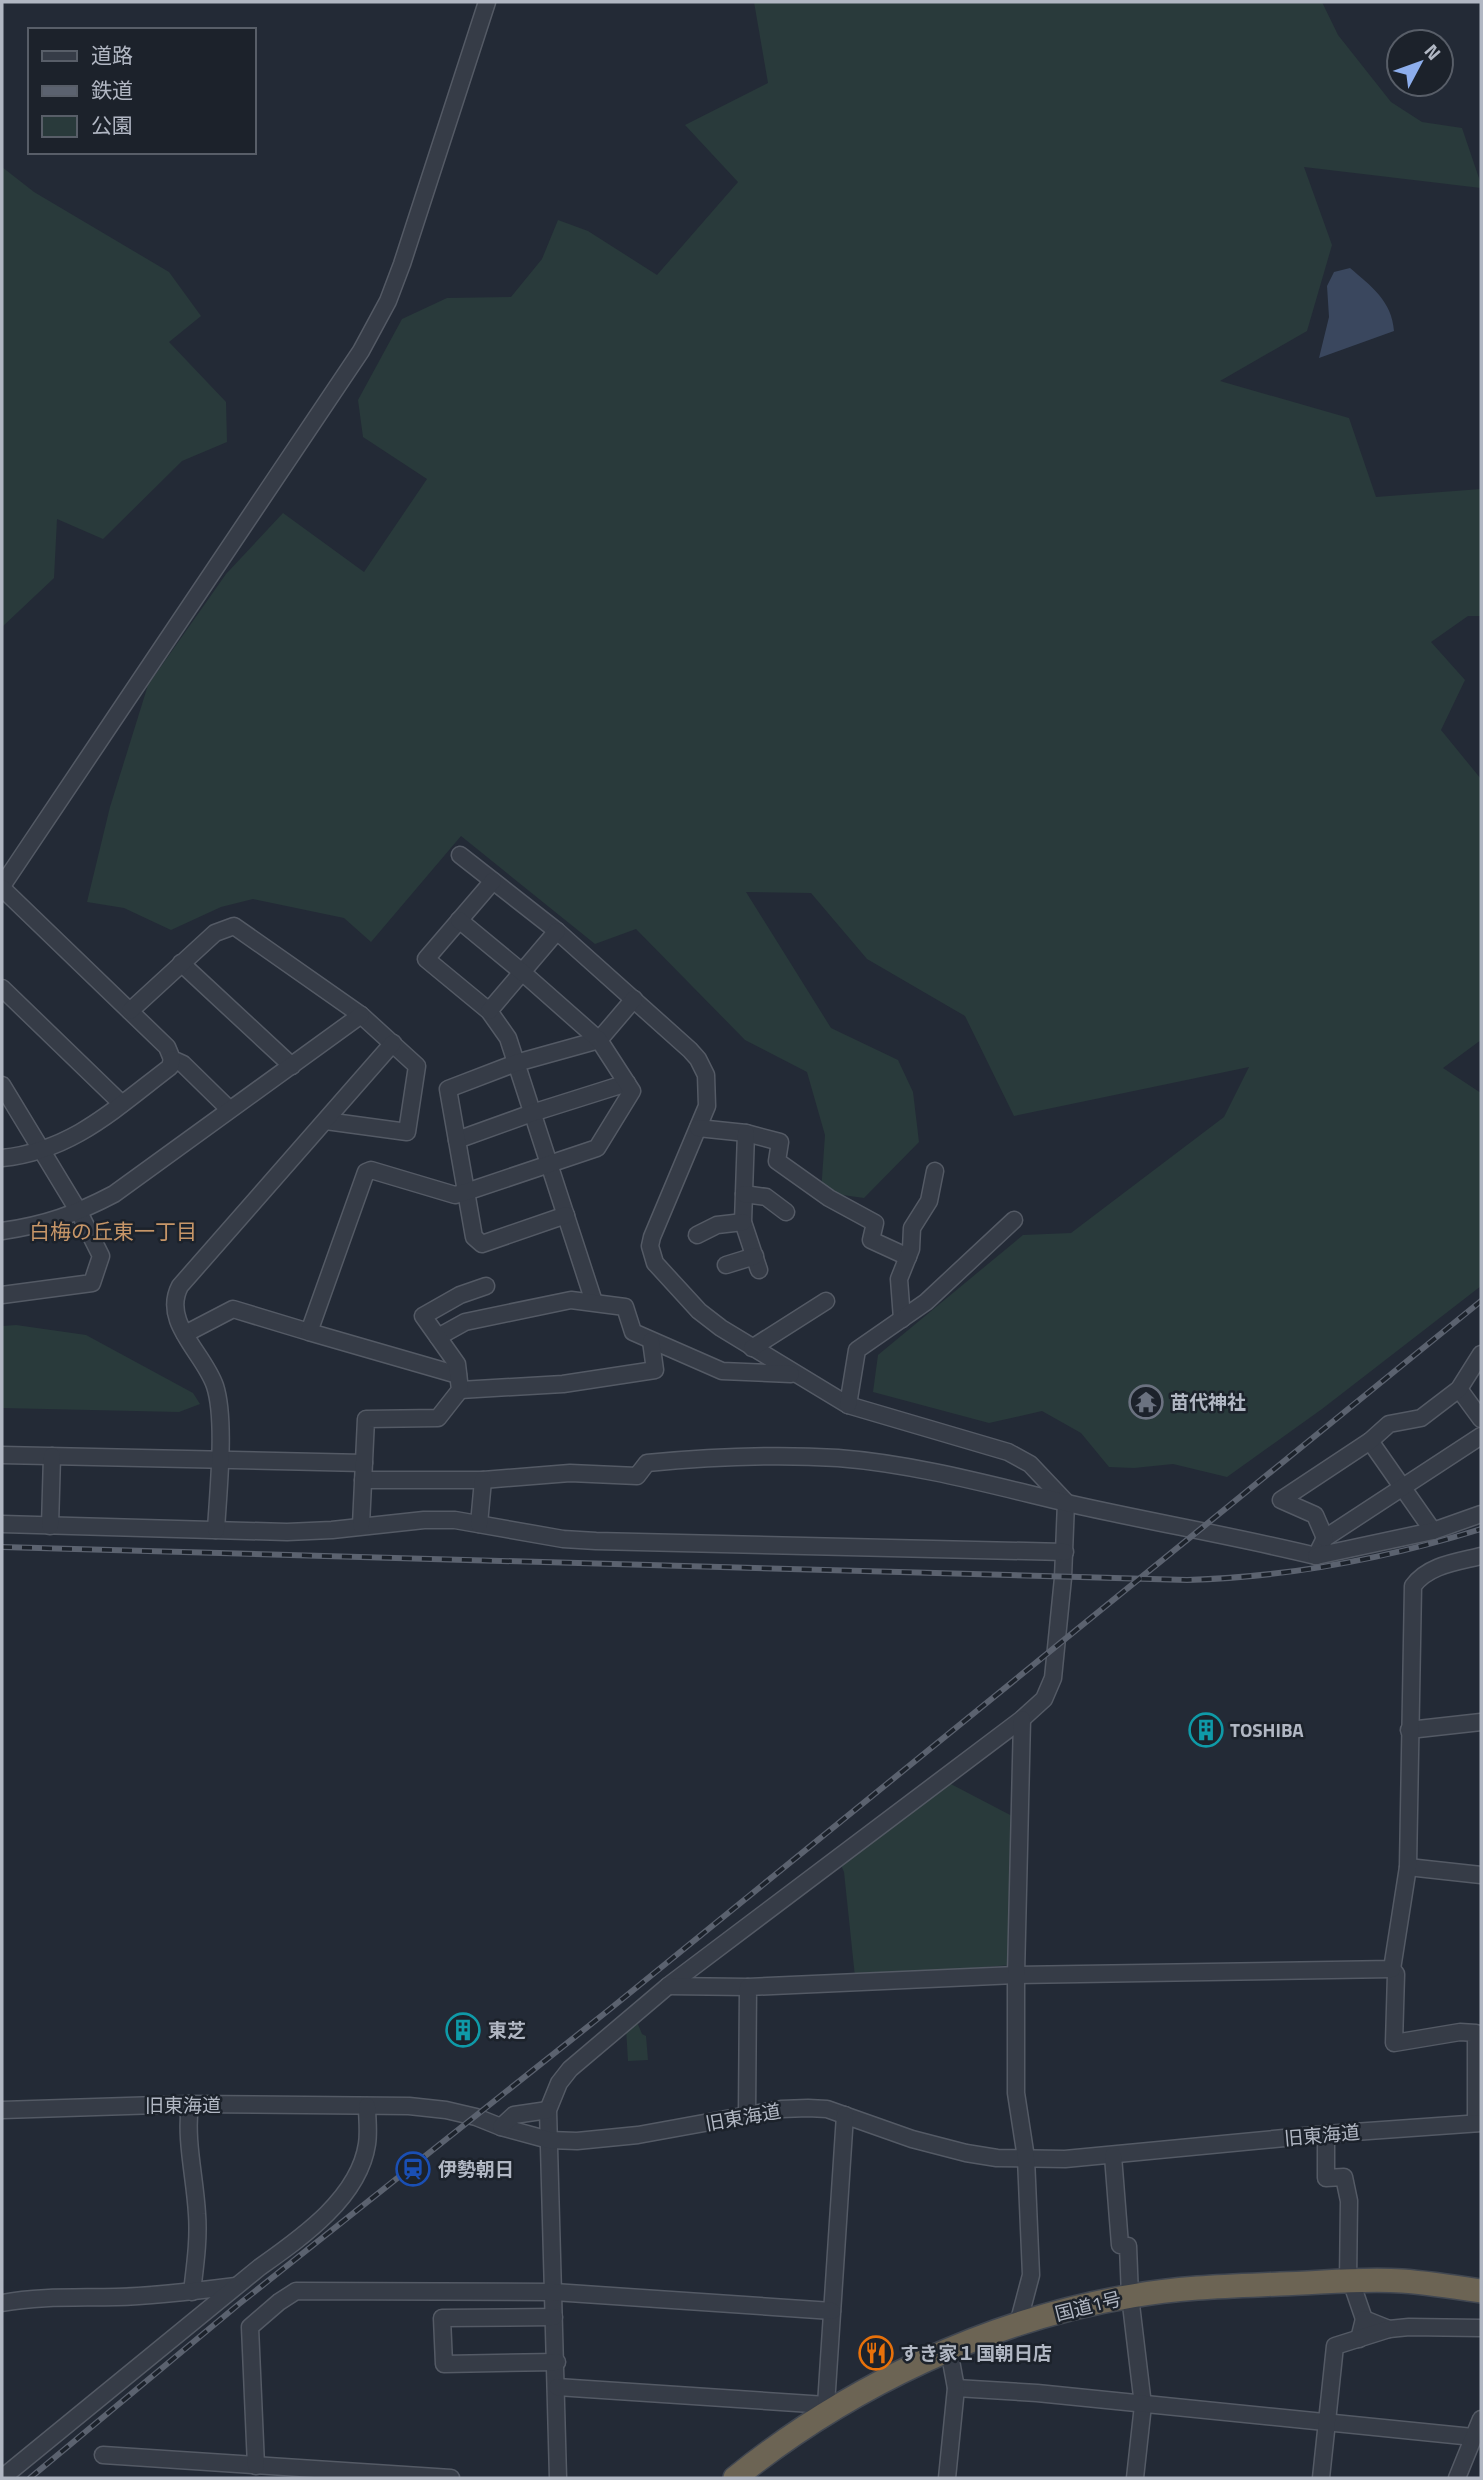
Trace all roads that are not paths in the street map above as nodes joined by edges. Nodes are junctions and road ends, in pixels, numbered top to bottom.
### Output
1 (487, 2) edge
2 (460, 855) dead end
3 (494, 881) junction
4 (2, 887) edge
5 (459, 920) junction
6 (557, 931) junction
7 (417, 959) dead end
8 (181, 963) junction
9 (436, 967) junction
10 (522, 972) junction
11 (2, 988) edge
12 (634, 999) junction
13 (130, 1011) junction
14 (489, 1011) junction
15 (361, 1015) junction
16 (598, 1040) junction
17 (393, 1043) junction
18 (172, 1059) junction
19 (516, 1063) junction
20 (292, 1066) junction
21 (627, 1083) junction
22 (2, 1085) edge
23 (122, 1104) junction
24 (229, 1109) junction
25 (532, 1112) junction
26 (326, 1121) junction
27 (698, 1128) junction
28 (746, 1133) junction
29 (457, 1140) junction
30 (43, 1151) junction
31 (2, 1158) edge
32 (549, 1164) junction
33 (935, 1171) dead end
34 (466, 1192) junction
35 (744, 1194) junction
36 (79, 1212) junction
37 (786, 1212) dead end
38 (566, 1215) junction
39 (1014, 1220) dead end
40 (743, 1222) junction
41 (2, 1231) edge
42 (697, 1236) dead end
43 (908, 1257) junction
44 (726, 1265) dead end
45 (486, 1286) dead end
46 (2, 1295) edge
47 (826, 1301) dead end
48 (594, 1302) junction
49 (902, 1319) junction
50 (309, 1332) junction
51 (185, 1334) junction
52 (438, 1338) junction
53 (651, 1341) junction
54 (752, 1348) junction
55 (1481, 1354) edge
56 (794, 1374) junction
57 (459, 1383) junction
58 (1459, 1389) junction
59 (848, 1405) junction
60 (1481, 1419) edge
61 (1481, 1436) edge
62 (1370, 1441) junction
63 (2, 1455) edge
64 (52, 1456) junction
65 (219, 1460) junction
66 (364, 1463) junction
67 (363, 1480) junction
68 (483, 1480) junction
69 (1401, 1489) junction
70 (1066, 1502) junction
71 (1481, 1514) edge
72 (2, 1524) edge
73 (479, 1524) junction
74 (50, 1525) junction
75 (361, 1525) junction
76 (216, 1530) junction
77 (1433, 1531) junction
78 (1325, 1538) junction
79 (1065, 1552) junction
80 (1316, 1556) junction
81 (1481, 1556) edge
82 (1022, 1719) junction
83 (1481, 1722) edge
84 (1409, 1730) junction
85 (1408, 1867) junction
86 (1481, 1875) edge
87 (1392, 1969) junction
88 (1016, 1975) junction
89 (668, 1986) junction
90 (748, 1987) junction
91 (190, 2104) junction
92 (367, 2106) junction
93 (2, 2110) edge
94 (548, 2110) junction
95 (845, 2115) junction
96 (747, 2116) junction
97 (1478, 2123) edge
98 (501, 2127) junction
99 (1326, 2134) junction
100 (549, 2140) junction
101 (1113, 2156) junction
102 (1026, 2158) junction
103 (1351, 2282) junction
104 (239, 2285) junction
105 (1481, 2291) edge
106 (192, 2292) junction
107 (554, 2292) junction
108 (1130, 2296) junction
109 (2, 2303) edge
110 (832, 2311) junction
111 (554, 2317) junction
112 (1364, 2319) junction
113 (1018, 2324) junction
114 (1481, 2328) edge
115 (1389, 2329) junction
116 (1359, 2339) junction
117 (949, 2350) junction
118 (556, 2362) junction
119 (557, 2387) junction
120 (956, 2388) junction
121 (1143, 2405) junction
122 (828, 2407) junction
123 (1481, 2419) edge
124 (1327, 2422) junction
125 (1475, 2445) edge
126 (103, 2455) dead end
127 (256, 2466) junction
128 (757, 2470) edge
129 (220, 2471) edge
130 (2, 2478) edge
131 (451, 2478) edge
132 (558, 2478) edge
133 (735, 2478) edge
134 (947, 2478) edge
135 (1135, 2478) edge
136 (1321, 2478) edge
137 (1457, 2478) edge

1 - 4 street
2 - 3 street
3 - 5 street
3 - 6 street
4 - 13 street
5 - 9 street
5 - 10 street
6 - 10 street
6 - 12 street
7 - 9 street
8 - 13 street
8 - 15 street
8 - 20 street
9 - 14 street
10 - 14 street
10 - 16 street
11 - 23 street
12 - 16 street
12 - 27 street
13 - 18 street
14 - 19 street
15 - 17 street
15 - 20 street
16 - 19 street
16 - 21 street
17 - 26 street
17 - 26 street
18 - 23 street
18 - 24 street
19 - 25 street
19 - 29 street
20 - 24 street
21 - 25 street
21 - 32 street
22 - 30 street
23 - 30 street
24 - 36 street
25 - 29 street
25 - 32 street
26 - 51 street
27 - 28 street
27 - 54 street
28 - 35 street
28 - 43 street
29 - 34 street
30 - 31 street
30 - 36 street
32 - 34 street
32 - 38 street
33 - 43 street
34 - 38 street
34 - 50 street
35 - 37 street
35 - 40 street
36 - 41 street
36 - 46 street
38 - 48 street
39 - 49 street
40 - 42 street
40 - 44 street
43 - 49 street
45 - 52 street
47 - 54 street
48 - 52 street
48 - 53 street
49 - 59 street
50 - 51 street
50 - 57 street
51 - 65 street
52 - 57 street
53 - 56 street
53 - 57 street
54 - 56 street
55 - 58 street
56 - 59 street
57 - 66 street
58 - 60 street
58 - 62 street
59 - 70 street
61 - 69 street
62 - 69 street
62 - 78 street
63 - 64 street
64 - 65 street
64 - 74 street
65 - 66 street
65 - 76 street
66 - 67 street
67 - 68 street
67 - 75 street
68 - 70 street
68 - 73 street
69 - 77 street
69 - 78 street
70 - 79 street
70 - 80 street
71 - 77 street
72 - 74 street
73 - 75 street
73 - 79 street
74 - 76 street
75 - 76 street
77 - 80 street
78 - 80 street
79 - 82 street
81 - 84 street
82 - 88 street
82 - 89 street
83 - 84 street
84 - 85 street
85 - 86 street
85 - 87 street
87 - 88 street
87 - 97 street
88 - 90 street
88 - 102 street
89 - 90 street
89 - 94 street
90 - 96 street
91 - 92 street, 旧東海道
91 - 93 street, 旧東海道
91 - 106 street
92 - 98 street, 旧東海道
92 - 104 street
94 - 98 street
94 - 100 street
95 - 96 street, 旧東海道
95 - 102 street, 旧東海道
95 - 110 street
96 - 100 street, 旧東海道
97 - 99 street, 旧東海道
98 - 100 street, 旧東海道
99 - 101 street, 旧東海道
99 - 103 street
100 - 107 street
101 - 102 street, 旧東海道
101 - 108 street
102 - 113 street
103 - 105 highway, 国道1号
103 - 108 highway, 国道1号
103 - 112 street
104 - 106 street
104 - 130 street
106 - 109 street
107 - 110 street
107 - 111 street
107 - 127 street
108 - 113 highway, 国道1号
108 - 121 street
110 - 122 street
111 - 118 street
111 - 118 street
112 - 115 street
112 - 116 street
113 - 117 highway, 国道1号
114 - 115 street
115 - 116 street
116 - 124 street
117 - 120 street
117 - 122 highway, 国道1号
118 - 119 street
119 - 122 street
119 - 132 street
120 - 121 street
120 - 134 street
121 - 124 street
121 - 135 street
122 - 128 highway, 国道1号
123 - 125 street
124 - 125 street
124 - 136 street
125 - 137 street
126 - 129 street
127 - 129 street
127 - 131 street
128 - 133 highway, 国道1号

